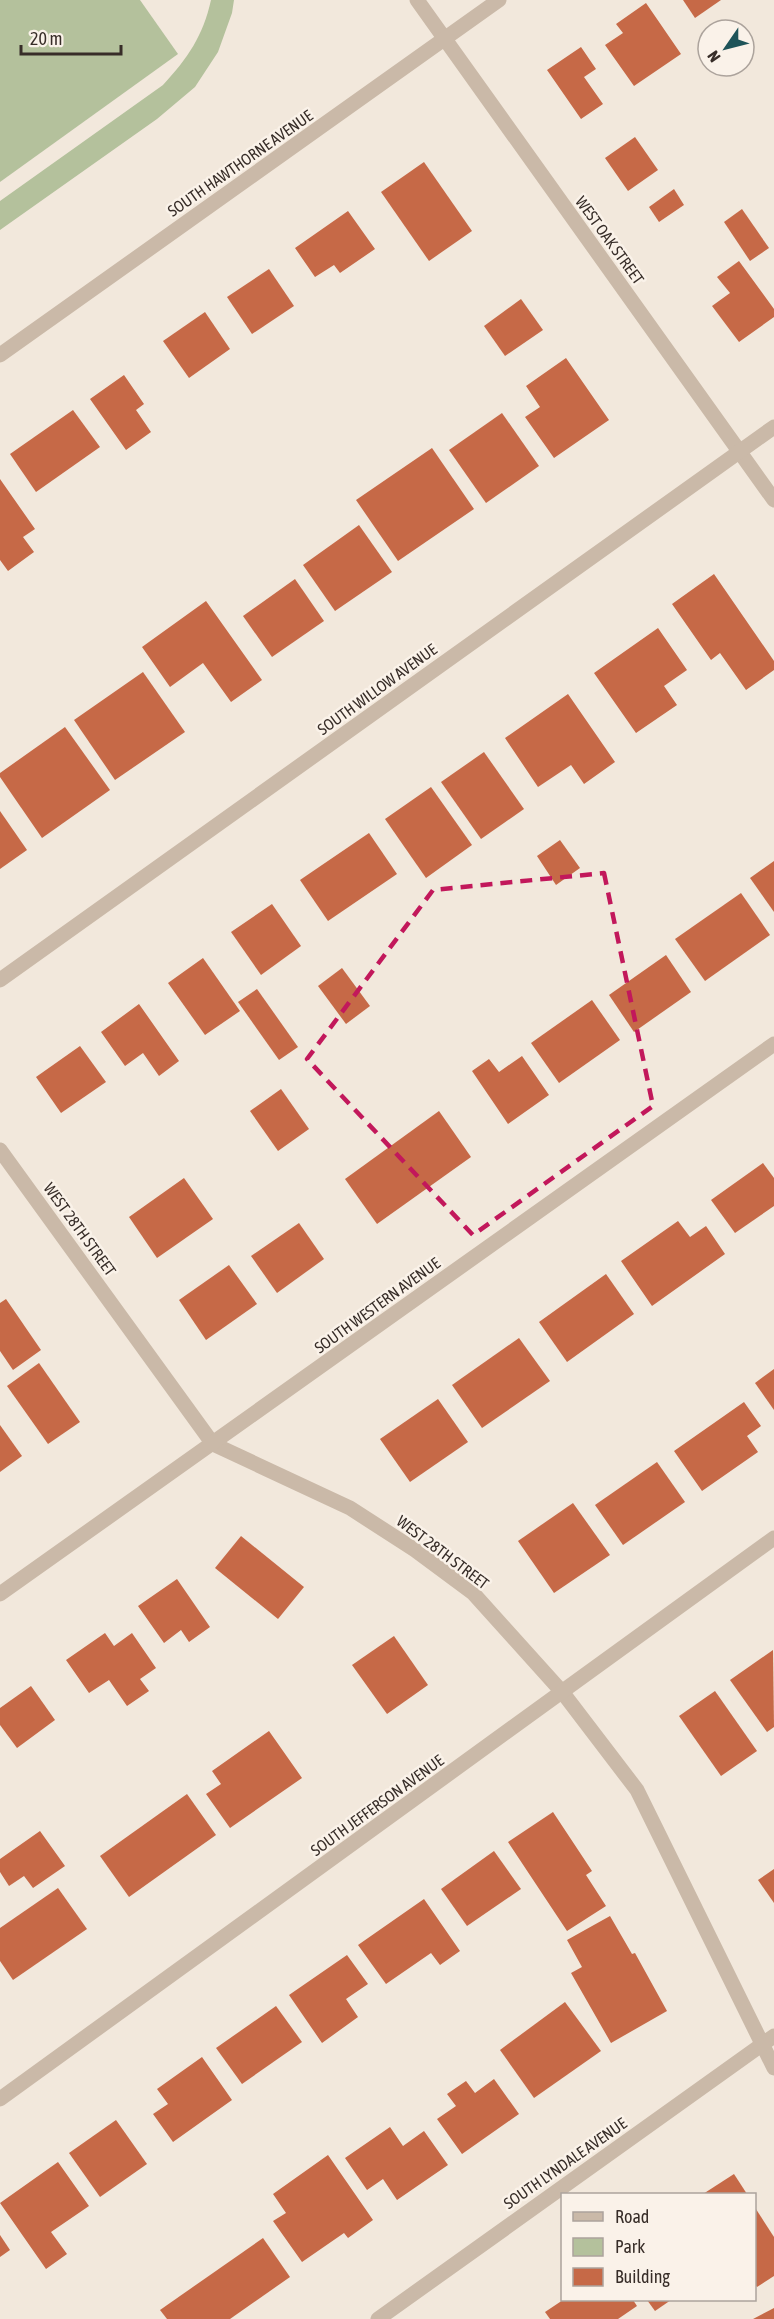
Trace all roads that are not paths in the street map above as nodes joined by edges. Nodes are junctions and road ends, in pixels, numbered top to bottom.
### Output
1 (417, 0) edge
2 (500, 0) edge
3 (445, 39) junction
4 (0, 354) edge
5 (774, 427) edge
6 (740, 452) junction
7 (774, 500) edge
8 (0, 980) edge
9 (774, 1044) edge
10 (0, 1150) edge
11 (213, 1444) junction
12 (774, 1538) edge
13 (0, 1594) edge
14 (563, 1693) junction
15 (768, 2040) edge
16 (774, 2068) edge
17 (0, 2099) edge
18 (378, 2319) edge

1 - 3 street, WEST OAK STREET
2 - 3 street, SOUTH HAWTHORNE AVENUE
3 - 4 street, SOUTH HAWTHORNE AVENUE
3 - 6 street, WEST OAK STREET
5 - 6 street, SOUTH WILLOW AVENUE
6 - 7 street, WEST OAK STREET
6 - 8 street, SOUTH WILLOW AVENUE
9 - 11 street, SOUTH WESTERN AVENUE
10 - 11 street, WEST 28TH STREET
11 - 13 street, SOUTH WESTERN AVENUE
11 - 14 street, WEST 28TH STREET
12 - 14 street, SOUTH JEFFERSON AVENUE
14 - 15 street, WEST 28TH STREET
14 - 17 street, SOUTH JEFFERSON AVENUE
15 - 16 street, WEST 28TH STREET
15 - 18 street, SOUTH LYNDALE AVENUE

